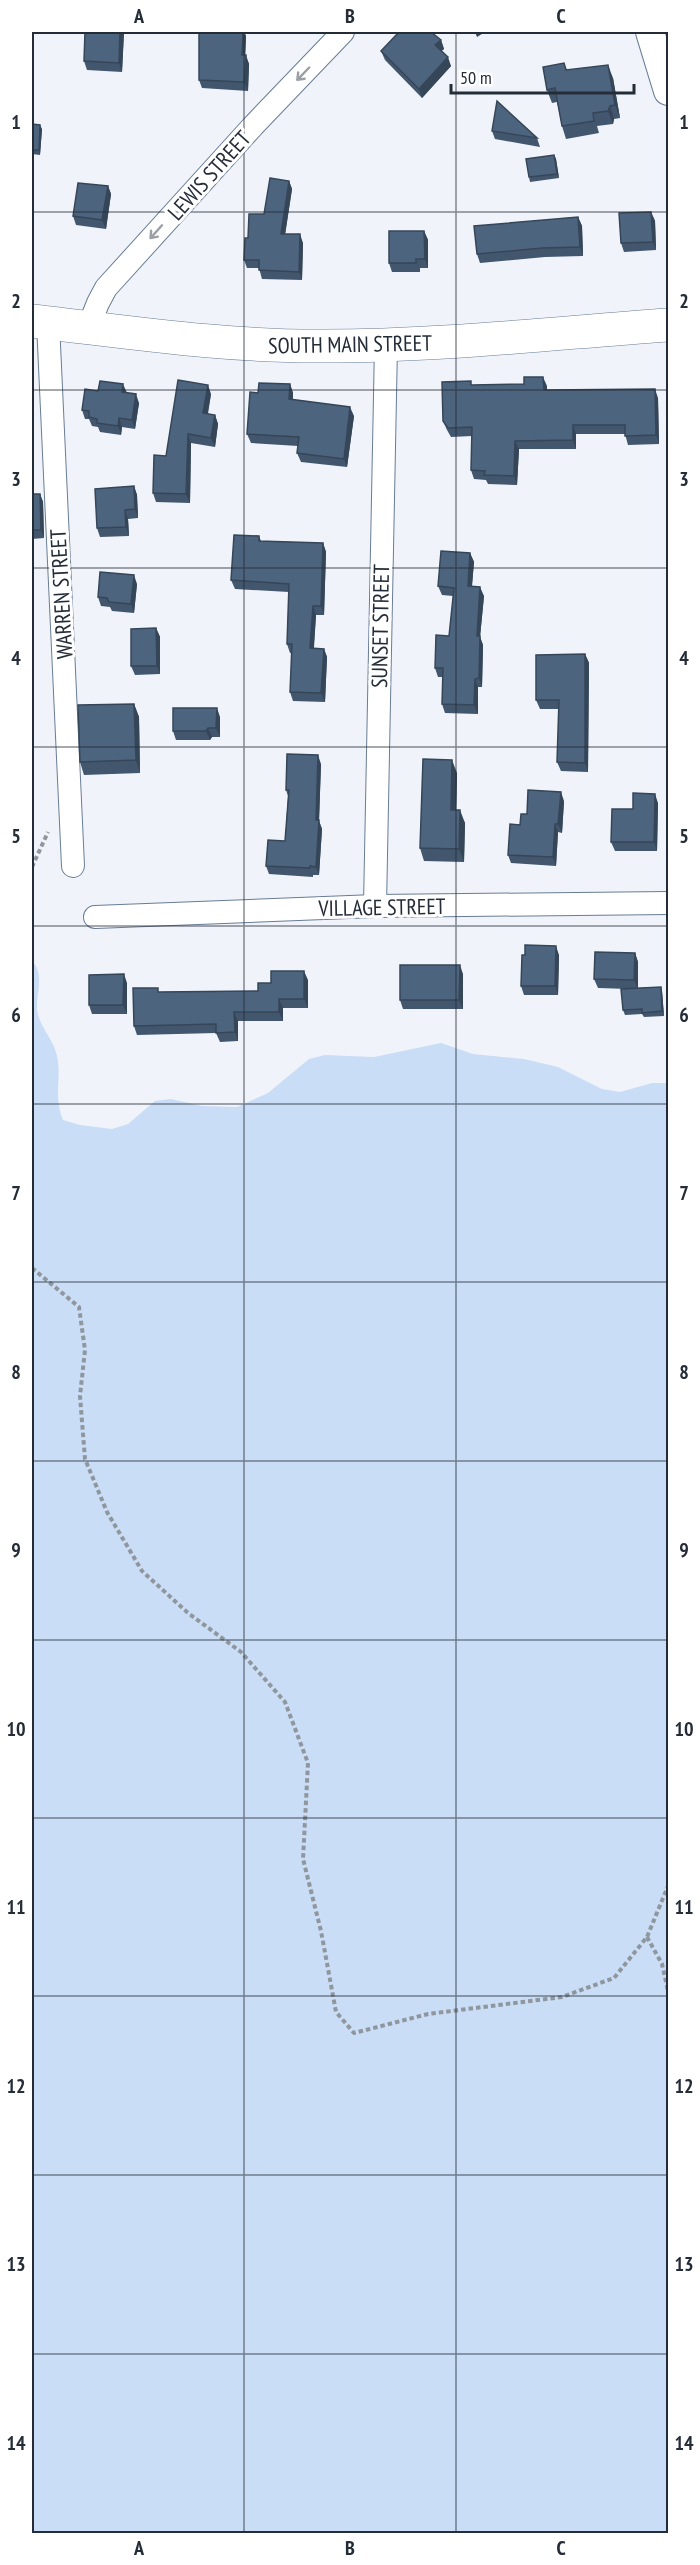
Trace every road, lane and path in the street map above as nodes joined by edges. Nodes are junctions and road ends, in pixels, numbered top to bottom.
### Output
1 (343, 32) edge
2 (650, 32) edge
3 (669, 91) edge
4 (40, 322) edge
5 (669, 325) edge
6 (88, 328) junction
7 (386, 345) junction
8 (73, 866) dead end
9 (669, 903) edge
10 (375, 906) junction
11 (95, 917) dead end
12 (32, 1268) edge
13 (669, 1886) edge
14 (647, 1937) junction
15 (669, 1991) edge

1 -> 6 street, LEWIS STREET
2 - 3 street
4 - 6 main road, SOUTH MAIN STREET
4 - 8 street, WARREN STREET
5 - 7 main road, SOUTH MAIN STREET
6 - 7 main road, SOUTH MAIN STREET
7 - 10 street, SUNSET STREET
9 - 10 street, VILLAGE STREET
10 - 11 street, VILLAGE STREET
12 - 14 path
13 - 14 path
14 - 15 path

